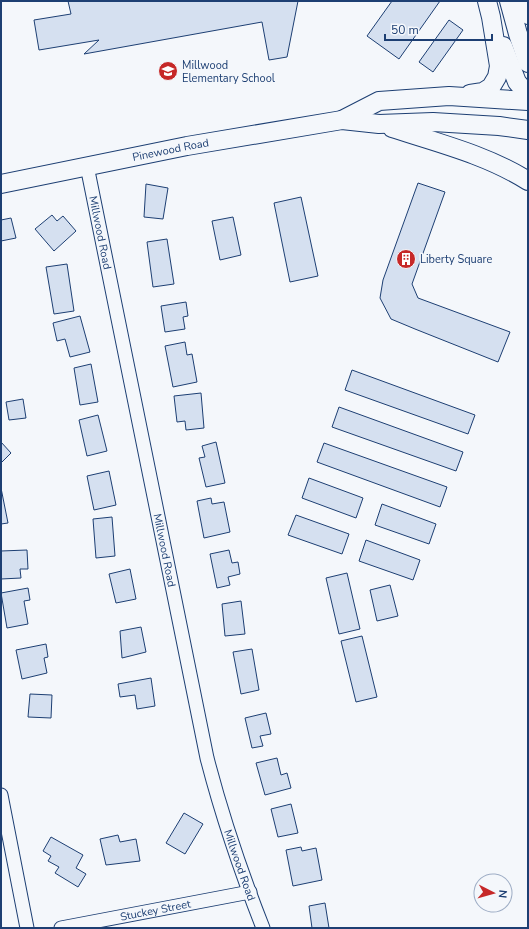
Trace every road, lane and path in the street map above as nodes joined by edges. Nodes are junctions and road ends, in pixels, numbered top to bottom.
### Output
1 (508, 1) edge
2 (519, 1) edge
3 (489, 9) edge
4 (528, 15) edge
5 (528, 62) edge
6 (528, 95) edge
7 (449, 96) junction
8 (528, 101) edge
9 (342, 120) junction
10 (380, 124) junction
11 (528, 130) edge
12 (87, 166) junction
13 (528, 181) edge
14 (1, 184) edge
15 (1, 795) edge
16 (250, 892) junction
17 (27, 928) edge
18 (61, 928) edge
19 (263, 928) edge

1 - 5 main road
2 - 4 main road
3 - 6 main road
3 - 7 main road
7 - 8 main road, Pinewood Road
7 - 9 main road, Pinewood Road
9 - 10 main road, Pinewood Road
9 - 12 main road, Pinewood Road
10 - 11 main road, Pinewood Road
10 - 13 main road
12 - 14 main road, Pinewood Road
12 - 16 street, Millwood Road
15 - 17 street
16 - 18 street, Stuckey Street
16 - 19 street, Millwood Road

